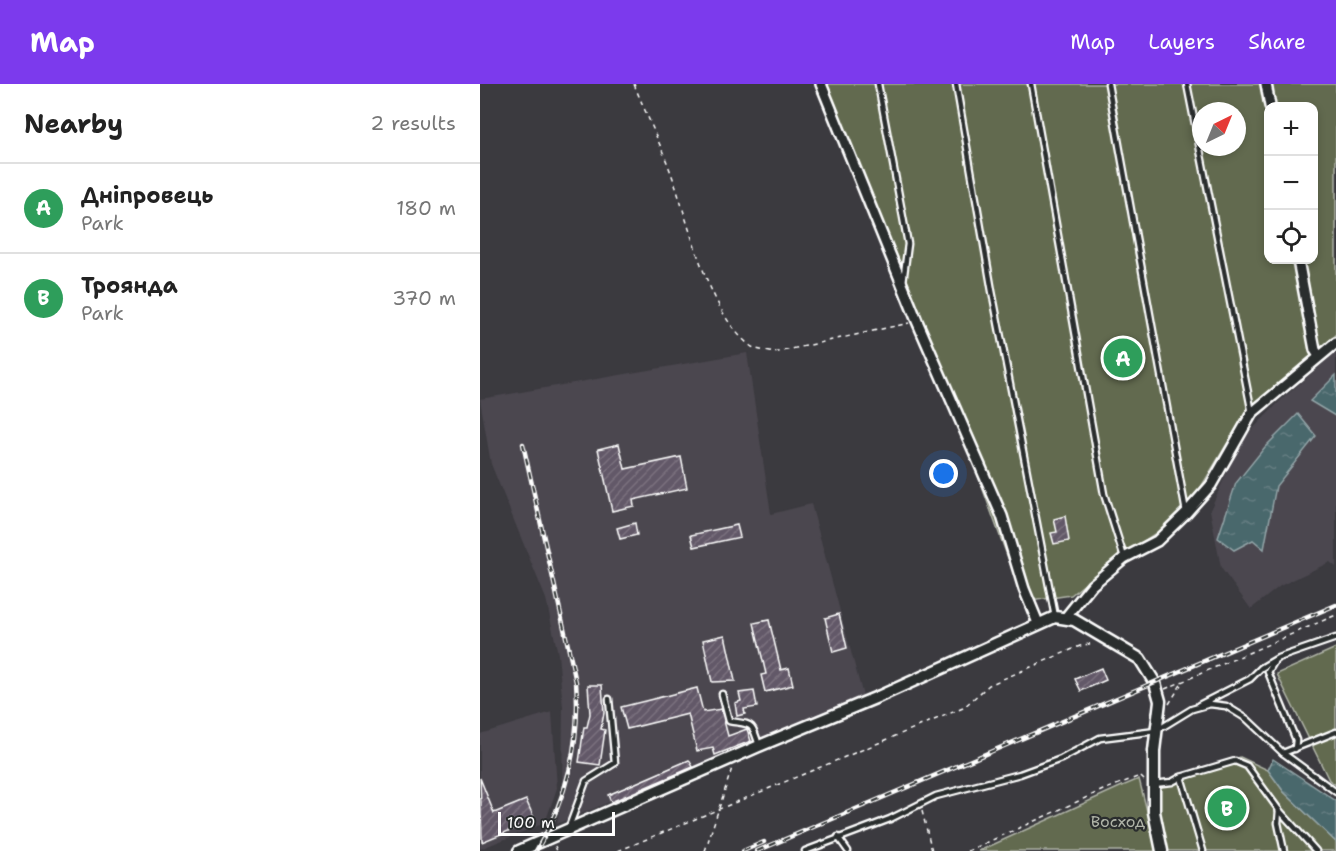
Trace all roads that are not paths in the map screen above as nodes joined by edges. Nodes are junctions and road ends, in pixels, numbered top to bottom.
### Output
1 (821, 84) edge
2 (878, 84) edge
3 (956, 84) edge
4 (1031, 84) edge
5 (1108, 84) edge
6 (1187, 84) edge
7 (1266, 84) edge
8 (1269, 102) edge
9 (1299, 264) edge
10 (903, 283) junction
11 (1336, 343) edge
12 (1319, 356) junction
13 (1252, 413) junction
14 (1186, 513) junction
15 (1124, 558) junction
16 (1061, 617) junction
17 (1038, 623) junction
18 (1336, 638) edge
19 (1278, 658) junction
20 (722, 694) dead end
21 (609, 699) dead end
22 (1192, 709) junction
23 (1156, 731) junction
24 (1336, 732) edge
25 (759, 746) junction
26 (1295, 749) junction
27 (1283, 753) junction
28 (1180, 777) junction
29 (1150, 784) junction
30 (1336, 792) edge
31 (1279, 810) junction
32 (568, 829) junction
33 (838, 837) junction
34 (519, 851) edge
35 (807, 851) edge
36 (848, 851) edge
37 (1162, 851) edge
38 (1203, 851) edge
39 (1284, 851) edge
40 (1316, 851) edge

1 - 10 street
2 - 10 lane
3 - 16 lane
4 - 15 lane
5 - 14 lane
6 - 13 lane
7 - 8 street
9 - 12 street
10 - 17 street
11 - 12 street
12 - 13 street
13 - 14 street
14 - 15 street
15 - 16 street
16 - 17 street
16 - 23 street
17 - 25 street
18 - 19 lane
19 - 22 lane
19 - 26 lane
20 - 25 lane
21 - 32 lane
22 - 23 lane
22 - 27 lane
23 - 29 street
23 - 33 lane
24 - 26 lane
25 - 32 street
26 - 27 lane
27 - 30 lane
28 - 29 lane
28 - 31 lane
28 - 38 lane
29 - 37 street
31 - 39 lane
31 - 40 lane
32 - 34 street
33 - 35 lane
33 - 36 lane

